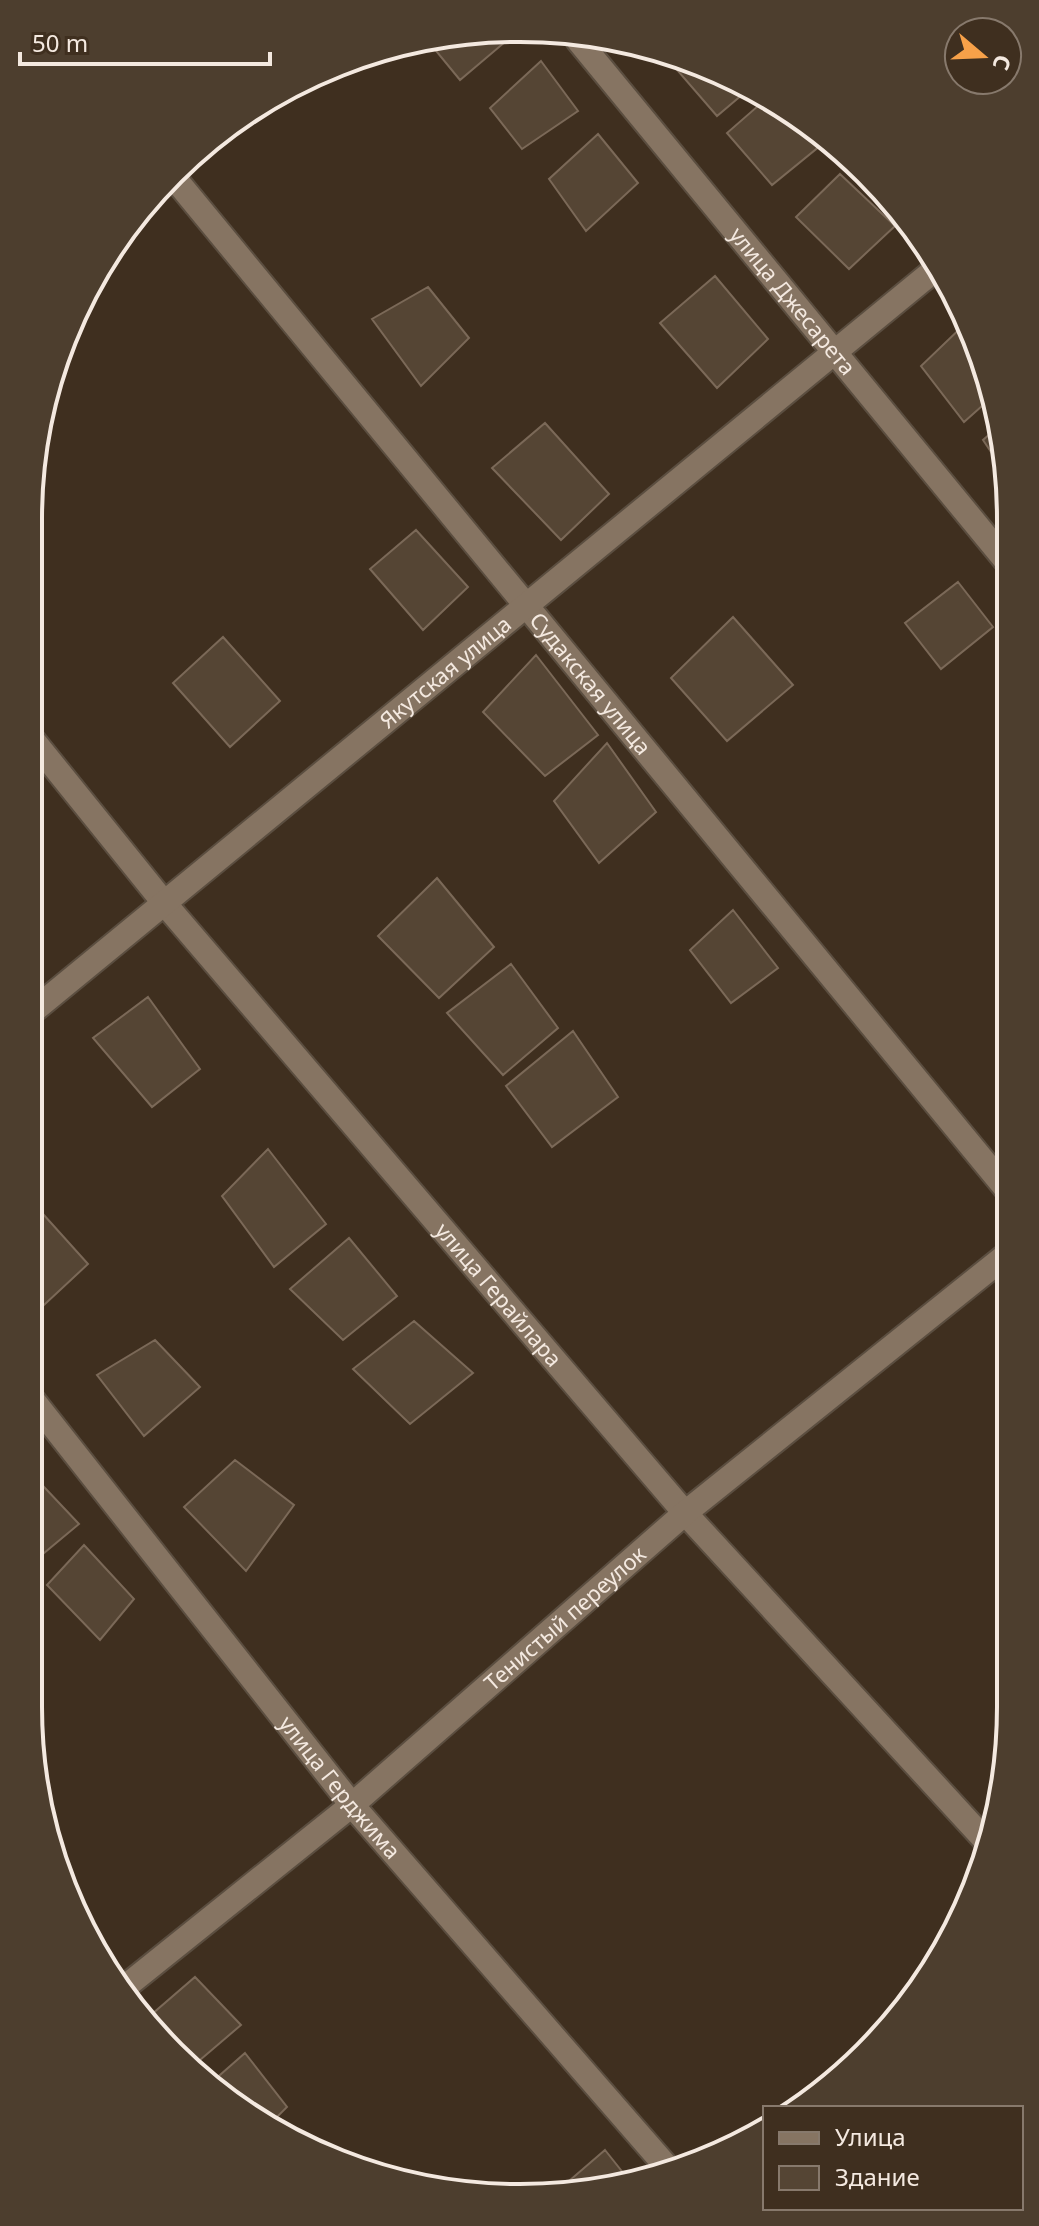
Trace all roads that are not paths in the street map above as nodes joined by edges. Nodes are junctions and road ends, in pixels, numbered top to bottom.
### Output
1 (583, 46) edge
2 (180, 184) edge
3 (929, 274) edge
4 (835, 352) junction
5 (997, 550) edge
6 (527, 604) junction
7 (42, 751) edge
8 (165, 904) junction
9 (42, 1004) edge
10 (997, 1177) edge
11 (997, 1263) edge
12 (42, 1412) edge
13 (685, 1513) junction
14 (352, 1805) junction
15 (980, 1834) edge
16 (130, 1983) edge
17 (663, 2162) edge

1 - 4 street, улица Джесарета
2 - 6 street, Судакская улица
3 - 4 street, Якутская улица
4 - 5 street, улица Джесарета
4 - 6 street, Якутская улица
6 - 8 street, Якутская улица
6 - 10 street, Судакская улица
7 - 8 street, улица Герайлара
8 - 9 street, Якутская улица
8 - 13 street, улица Герайлара
11 - 13 street, Тенистый переулок
12 - 14 street, улица Герджима
13 - 14 street, Тенистый переулок
13 - 15 street, улица Герайлара
14 - 16 street, Тенистый переулок
14 - 17 street, улица Герджима

